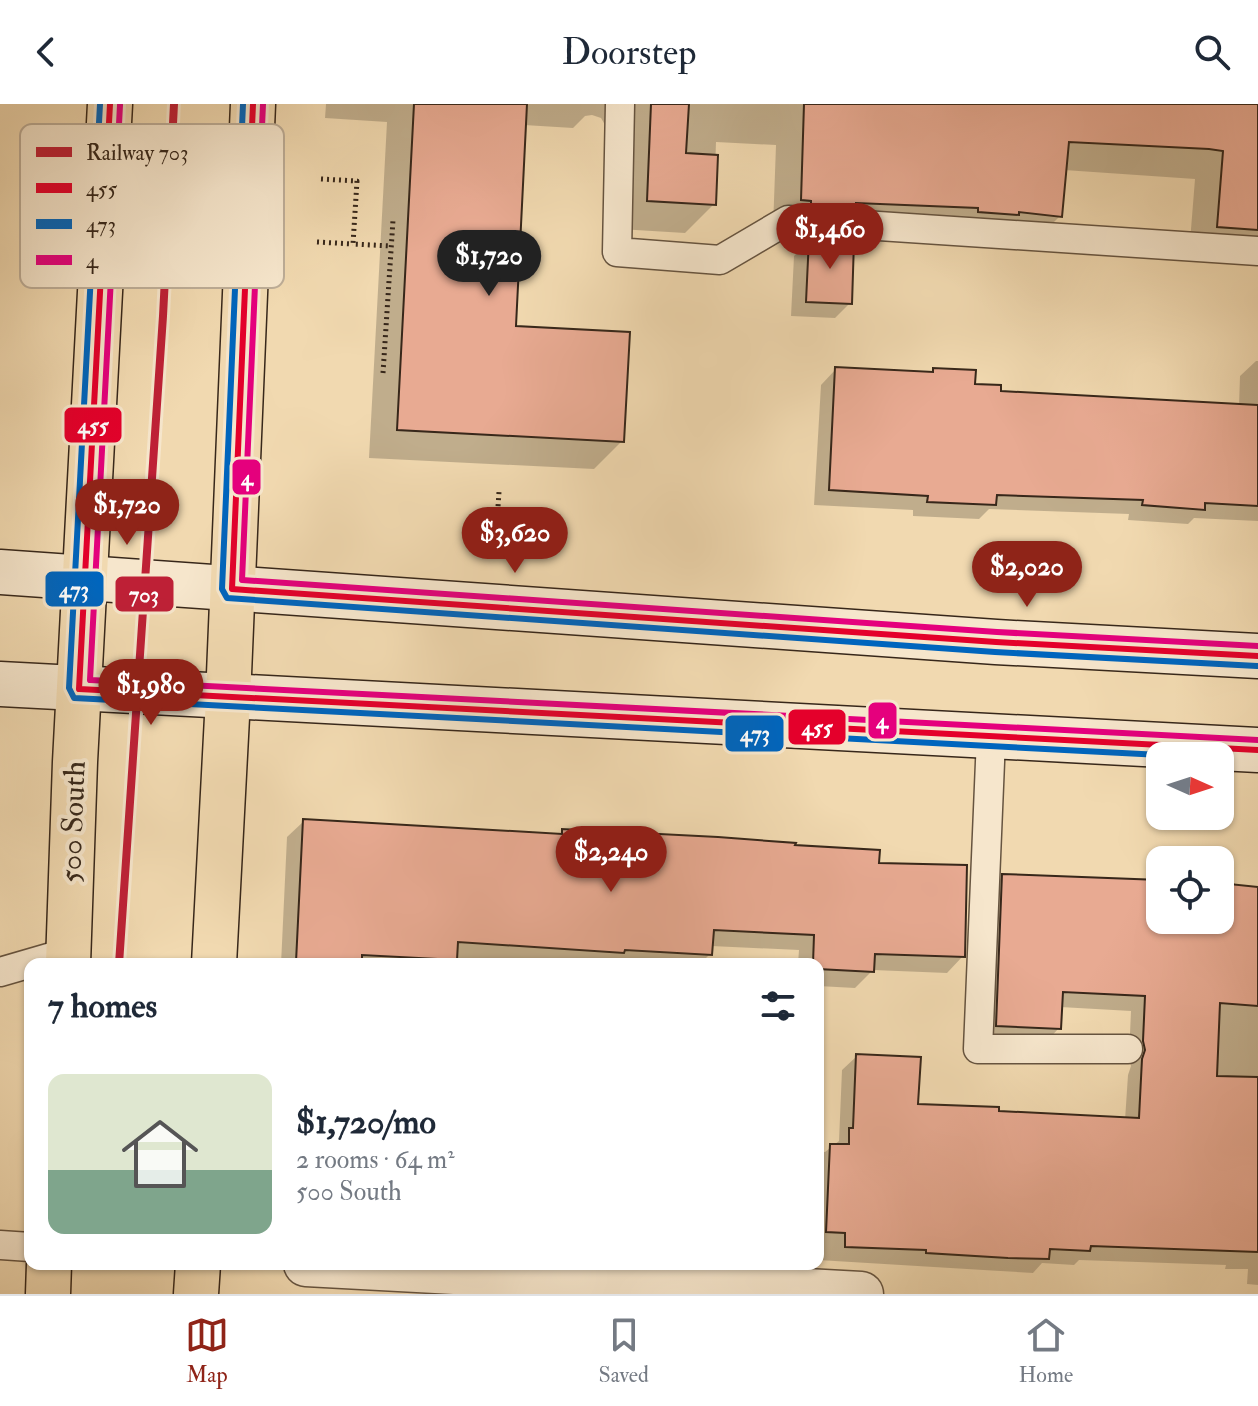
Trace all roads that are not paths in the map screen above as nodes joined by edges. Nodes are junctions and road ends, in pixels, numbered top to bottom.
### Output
1 (110, 104) edge
2 (253, 104) edge
3 (620, 104) edge
4 (109, 124) edge
5 (252, 124) edge
6 (1258, 251) edge
7 (100, 288) edge
8 (245, 288) edge
9 (0, 572) edge
10 (84, 578) junction
11 (232, 589) junction
12 (1258, 656) edge
13 (0, 684) edge
14 (79, 689) junction
15 (228, 698) junction
16 (991, 738) junction
17 (1258, 750) edge
18 (68, 958) edge
19 (214, 958) edge
20 (24, 967) edge
21 (0, 972) edge
22 (1128, 1049) dead end
23 (0, 1245) edge
24 (24, 1247) edge
25 (49, 1270) edge
26 (198, 1270) edge
27 (417, 1270) edge
28 (48, 1294) edge
29 (196, 1294) edge
30 (861, 1294) edge

1 - 4 main road, 500 South
2 - 5 main road
3 - 6 lane
7 - 10 main road, 500 South
8 - 11 main road
9 - 10 main road
10 - 11 main road
10 - 14 main road, 500 South
11 - 12 main road
11 - 15 main road
13 - 14 main road
14 - 15 main road
14 - 18 main road, 500 South
15 - 16 main road
15 - 19 main road
16 - 17 main road
16 - 22 lane
20 - 21 lane
23 - 24 lane
25 - 28 main road
26 - 29 main road
27 - 30 main road

